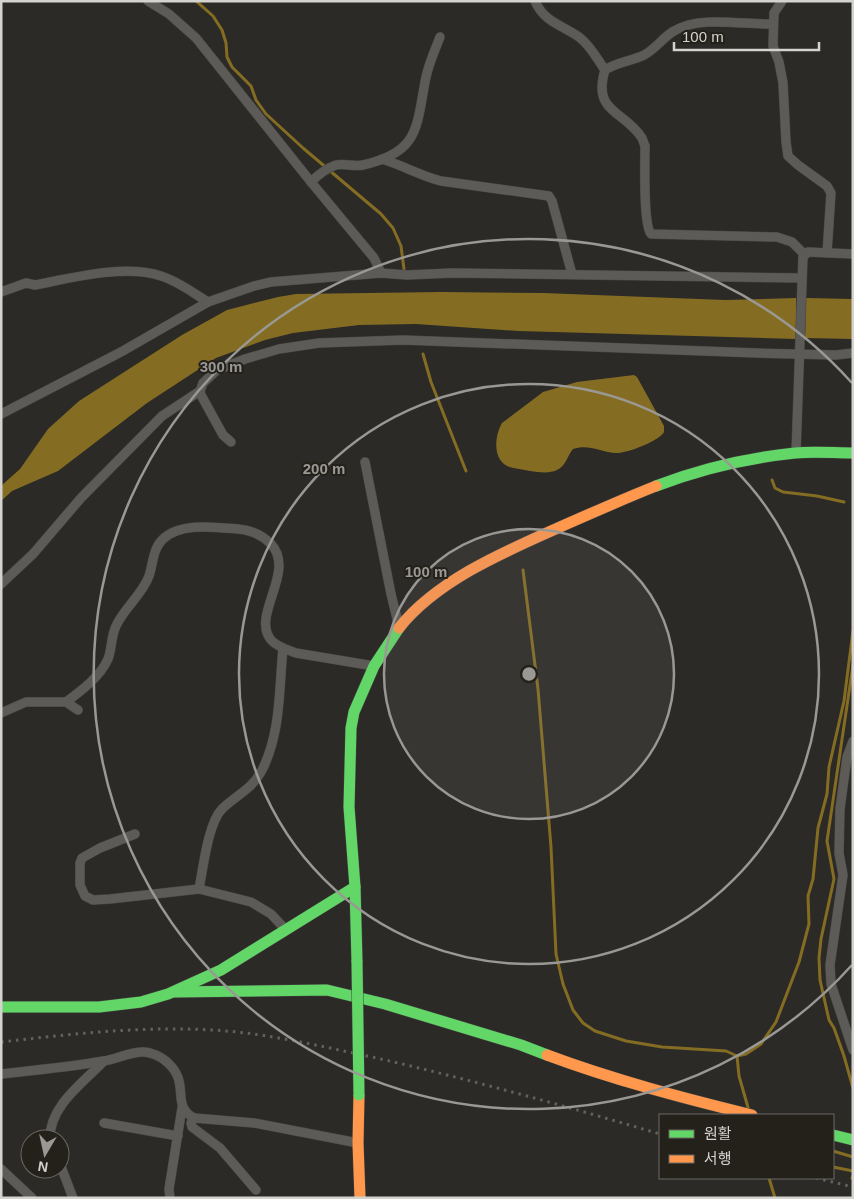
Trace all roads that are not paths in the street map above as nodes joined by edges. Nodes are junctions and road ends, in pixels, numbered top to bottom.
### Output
1 (148, 1) edge
2 (535, 1) edge
3 (782, 1) edge
4 (773, 24) junction
5 (440, 37) dead end
6 (605, 70) junction
7 (382, 160) junction
8 (311, 182) junction
9 (827, 253) junction
10 (805, 254) junction
11 (853, 254) edge
12 (380, 273) junction
13 (572, 274) junction
14 (802, 278) junction
15 (1, 292) edge
16 (208, 302) junction
17 (800, 351) junction
18 (853, 354) edge
19 (200, 391) junction
20 (1, 414) edge
21 (231, 442) dead end
22 (796, 453) junction
23 (853, 453) edge
24 (365, 462) dead end
25 (1, 584) edge
26 (399, 627) junction
27 (284, 648) junction
28 (374, 666) junction
29 (66, 702) junction
30 (78, 710) dead end
31 (1, 713) edge
32 (853, 741) edge
33 (135, 834) dead end
34 (355, 887) junction
35 (199, 889) junction
36 (286, 930) junction
37 (174, 992) junction
38 (3, 1005) edge
39 (853, 1050) edge
40 (104, 1061) junction
41 (1, 1074) edge
42 (182, 1108) junction
43 (748, 1114) edge
44 (194, 1118) junction
45 (104, 1123) dead end
46 (51, 1129) edge
47 (834, 1135) edge
48 (178, 1136) junction
49 (853, 1140) edge
50 (358, 1143) junction
51 (1, 1168) edge
52 (65, 1179) edge
53 (256, 1190) dead end
54 (32, 1198) edge
55 (72, 1198) edge
56 (170, 1198) edge
57 (360, 1198) edge

1 - 8 street
2 - 6 street
3 - 4 street
4 - 6 street
4 - 9 street
5 - 7 street
6 - 10 street
7 - 8 street
7 - 13 street
8 - 12 street
9 - 10 street
9 - 11 street
10 - 14 street
12 - 13 street
12 - 16 street
13 - 14 street
14 - 17 street
15 - 16 street
16 - 20 street
17 - 18 street
17 - 19 street
17 - 22 street
19 - 21 street
19 - 25 street
22 - 23 main road
22 - 26 main road
24 - 26 street
26 - 28 main road
27 - 28 street
27 - 29 street
27 - 35 street
28 - 34 main road
29 - 30 street
29 - 31 street
32 - 39 street
33 - 35 street
34 - 36 main road
34 - 50 main road, bridge
35 - 36 street
36 - 37 main road
37 - 38 main road
37 - 43 main road
40 - 41 street
40 - 42 street
40 - 46 street
42 - 44 street
42 - 48 street
44 - 50 street
44 - 53 street
45 - 48 street
47 - 49 main road
48 - 56 street
50 - 57 main road
51 - 54 street
52 - 55 street

